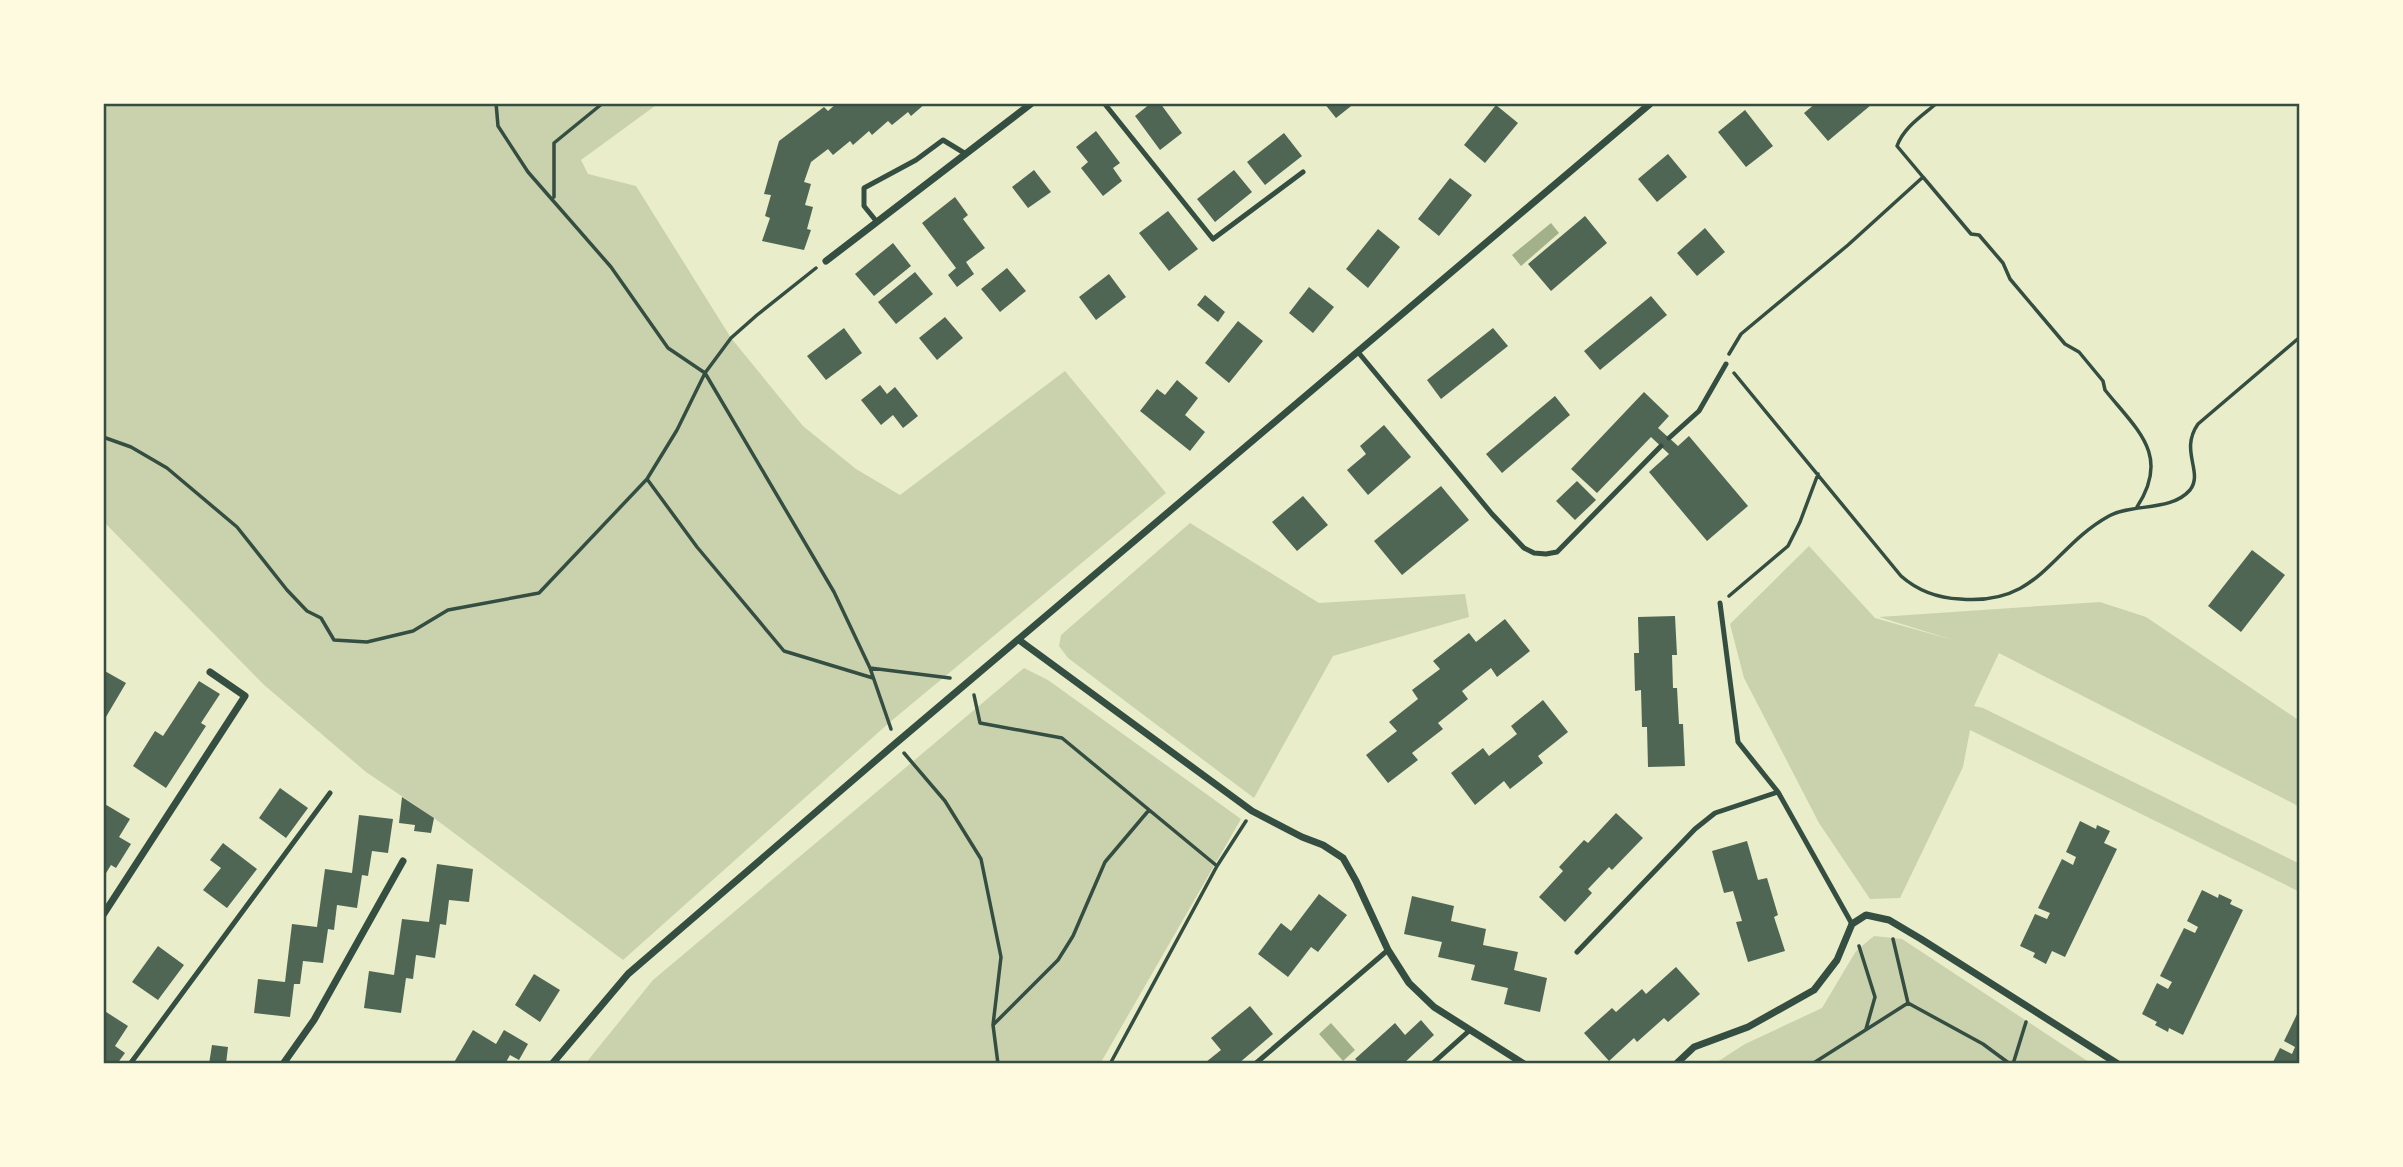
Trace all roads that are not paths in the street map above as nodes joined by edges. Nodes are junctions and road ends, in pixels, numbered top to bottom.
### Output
1 (1032, 103) edge
2 (1104, 103) edge
3 (1651, 103) edge
4 (966, 154) junction
5 (1303, 172) dead end
6 (877, 222) junction
7 (826, 261) road end
8 (1358, 352) junction
9 (1726, 364) road end
10 (1669, 438) dead end
11 (1661, 446) dead end
12 (1720, 603) road end
13 (1019, 640) junction
14 (210, 672) dead end
15 (1778, 792) junction
16 (330, 793) dead end
17 (403, 861) dead end
18 (103, 915) edge
19 (1852, 924) junction
20 (1388, 950) junction
21 (1577, 953) dead end
22 (1470, 1030) junction
23 (130, 1064) edge
24 (283, 1064) edge
25 (552, 1064) edge
26 (1255, 1064) edge
27 (1432, 1064) edge
28 (1524, 1064) edge
29 (1676, 1064) edge
30 (2118, 1064) edge

1 - 4 street
2 - 5 lane
3 - 8 street
4 - 6 street
4 - 6 lane
6 - 7 street
8 - 11 lane
8 - 13 street
9 - 10 lane
12 - 15 lane
13 - 20 street
13 - 25 street
14 - 18 street
15 - 19 lane
15 - 21 lane
16 - 23 lane
17 - 24 street
19 - 29 street
19 - 30 street
20 - 22 street
20 - 26 lane
22 - 27 lane
22 - 28 street

